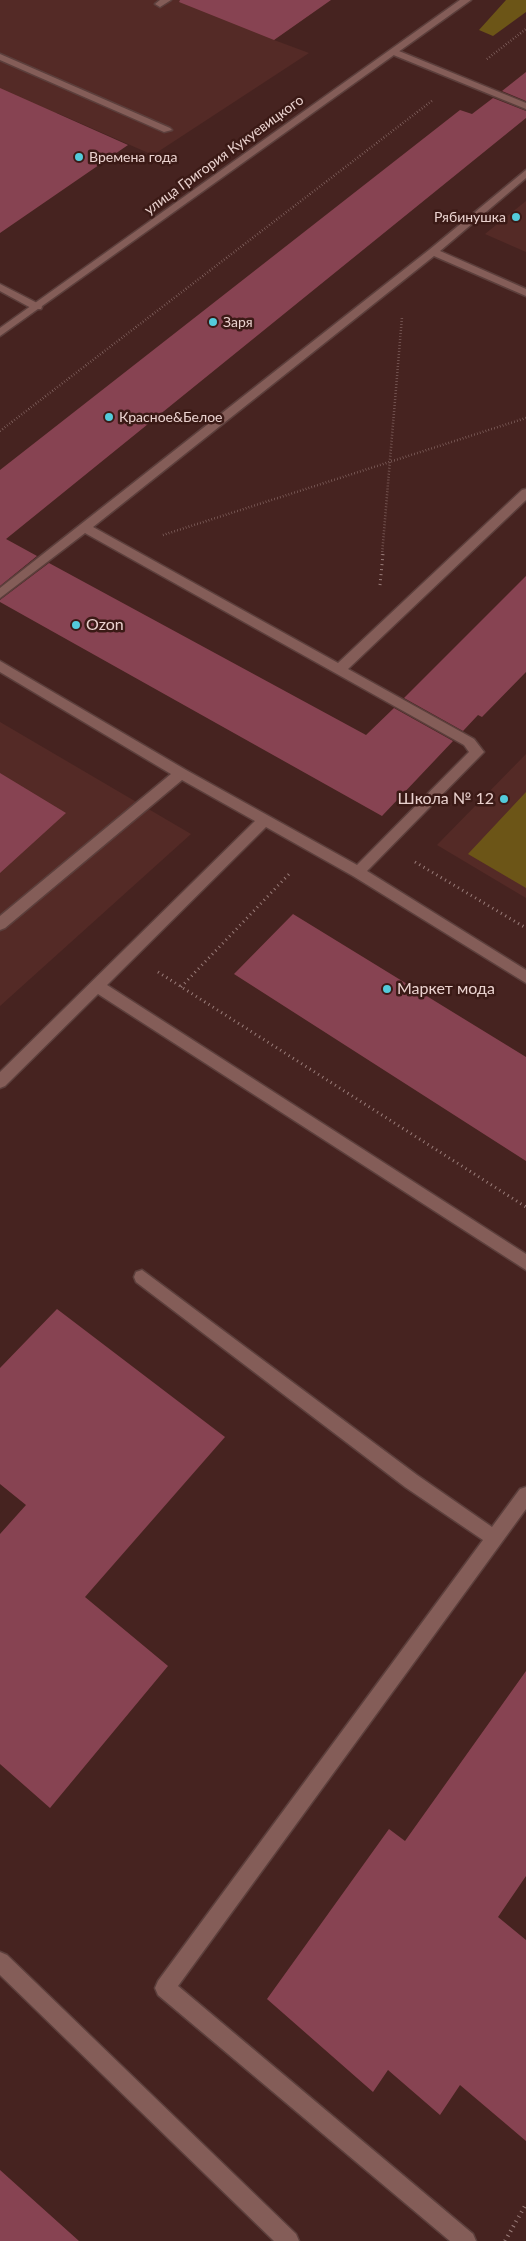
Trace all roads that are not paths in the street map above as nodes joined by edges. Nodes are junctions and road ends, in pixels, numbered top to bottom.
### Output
1 (466, 0) edge
2 (394, 52) junction
3 (0, 58) edge
4 (526, 106) edge
5 (167, 130) dead end
6 (526, 173) edge
7 (433, 252) junction
8 (0, 287) edge
9 (526, 293) edge
10 (37, 307) junction
11 (0, 333) edge
12 (526, 493) edge
13 (86, 528) junction
14 (0, 594) edge
15 (0, 666) edge
16 (339, 670) junction
17 (181, 773) junction
18 (264, 820) junction
19 (358, 872) junction
20 (0, 924) edge
21 (526, 977) edge
22 (97, 986) junction
23 (0, 1082) edge
24 (526, 1263) edge
25 (142, 1277) dead end
26 (526, 1495) edge
27 (494, 1538) junction
28 (0, 1962) edge
29 (289, 2241) edge
30 (466, 2241) edge

1 - 2 street, улица Григория Кукуевицкого
2 - 4 street
2 - 10 street, улица Григория Кукуевицкого
3 - 5 street
6 - 7 street
7 - 9 street
7 - 13 street
8 - 10 street
10 - 11 street, улица Григория Кукуевицкого
12 - 16 street
13 - 14 street
13 - 16 street
15 - 17 street
16 - 19 street
17 - 18 street
17 - 20 street
18 - 19 street
18 - 22 street
19 - 21 street
22 - 23 street
22 - 24 street
25 - 27 street
26 - 27 street
27 - 30 street
28 - 29 street

